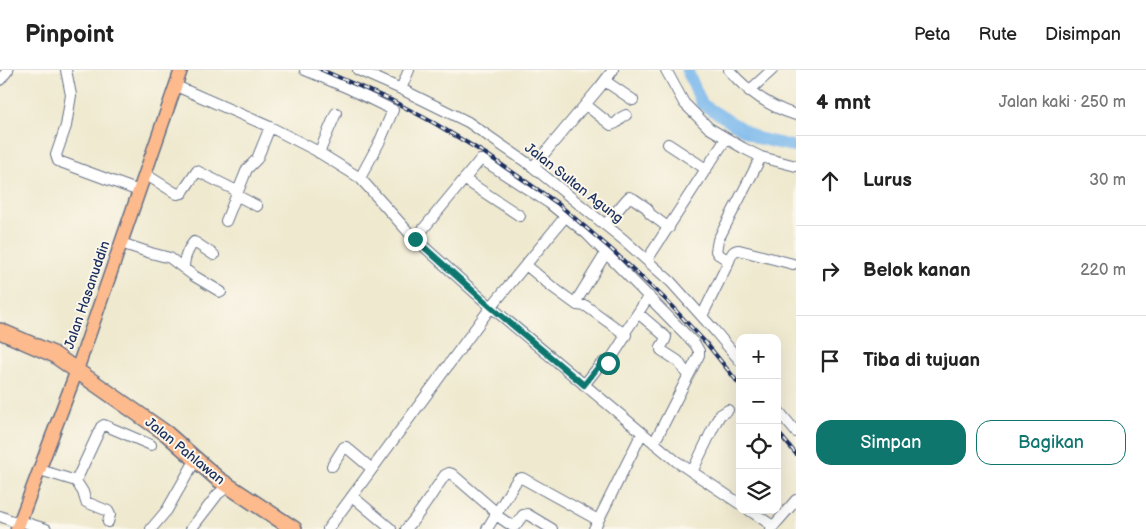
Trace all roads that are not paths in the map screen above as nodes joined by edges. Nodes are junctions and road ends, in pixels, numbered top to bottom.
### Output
1 (8, 70) edge
2 (66, 70) edge
3 (181, 70) edge
4 (305, 70) edge
5 (358, 70) edge
6 (409, 70) edge
7 (613, 70) edge
8 (666, 70) edge
9 (744, 70) edge
10 (772, 70) edge
11 (732, 73) edge
12 (0, 80) edge
13 (605, 81) junction
14 (176, 86) junction
15 (401, 88) junction
16 (749, 91) junction
17 (633, 100) dead end
18 (586, 105) junction
19 (336, 114) dead end
20 (626, 115) dead end
21 (796, 115) edge
22 (270, 127) junction
23 (726, 139) junction
24 (668, 144) dead end
25 (319, 153) junction
26 (761, 157) junction
27 (796, 166) edge
28 (534, 167) junction
29 (706, 169) junction
30 (145, 174) junction
31 (360, 178) junction
32 (464, 179) junction
33 (139, 191) junction
34 (237, 193) junction
35 (258, 206) dead end
36 (520, 216) dead end
37 (565, 217) junction
38 (226, 221) dead end
39 (605, 225) junction
40 (669, 228) junction
41 (411, 235) junction
42 (121, 243) junction
43 (606, 253) junction
44 (214, 256) dead end
45 (647, 260) junction
46 (729, 261) junction
47 (793, 264) dead end
48 (526, 265) junction
49 (184, 268) junction
50 (221, 292) dead end
51 (649, 296) junction
52 (575, 303) junction
53 (491, 307) junction
54 (638, 313) junction
55 (702, 316) junction
56 (0, 331) edge
57 (626, 335) junction
58 (736, 356) edge
59 (77, 370) junction
60 (688, 376) junction
61 (584, 385) junction
62 (728, 410) dead end
63 (781, 414) edge
64 (796, 432) edge
65 (642, 433) junction
66 (654, 443) junction
67 (151, 445) dead end
68 (196, 459) junction
69 (332, 466) dead end
70 (372, 469) junction
71 (40, 470) junction
72 (692, 472) junction
73 (76, 482) junction
74 (224, 483) junction
75 (352, 496) junction
76 (796, 500) edge
77 (736, 501) edge
78 (496, 514) junction
79 (754, 514) edge
80 (0, 516) edge
81 (108, 522) dead end
82 (596, 524) edge
83 (19, 525) edge
84 (288, 527) edge
85 (772, 527) edge
86 (46, 529) edge
87 (151, 529) edge
88 (191, 529) edge
89 (328, 529) edge
90 (391, 529) edge
91 (406, 529) edge
92 (487, 529) edge
93 (552, 529) edge

1 - 12 street
2 - 33 street
3 - 14 main road, Jalan Hasanuddin
4 - 31 street
5 - 15 street, Jalan Sultan Agung
6 - 15 street
7 - 13 street
8 - 23 street
9 - 11 street
10 - 16 street
11 - 16 street
13 - 17 street
13 - 18 street
14 - 22 street
14 - 30 main road, Jalan Hasanuddin
15 - 28 street, Jalan Sultan Agung
16 - 21 street
18 - 20 street
18 - 28 street
19 - 25 street
22 - 25 street
22 - 34 street
23 - 26 street
23 - 29 street
24 - 29 street
25 - 31 street
26 - 27 street
26 - 46 street
28 - 39 street, Jalan Sultan Agung
29 - 40 street
30 - 33 main road, Jalan Hasanuddin
30 - 34 street
31 - 41 street
32 - 36 street
32 - 37 street
32 - 41 street
33 - 42 main road, Jalan Hasanuddin
34 - 35 street
34 - 38 street
37 - 43 street
37 - 48 street
39 - 40 street
39 - 45 street, Jalan Sultan Agung
40 - 45 street
41 - 53 street
42 - 49 street
42 - 59 main road, Jalan Hasanuddin
43 - 51 street
43 - 52 street
44 - 49 street
45 - 55 street, Jalan Sultan Agung
46 - 47 street
46 - 55 street
48 - 52 street
48 - 53 street
49 - 50 street
51 - 54 street
51 - 60 street
52 - 57 street
53 - 61 street
53 - 70 street
54 - 57 street
54 - 60 street
55 - 58 street, Jalan Sultan Agung
56 - 59 highway, Jalan Pahlawan
57 - 61 street
59 - 68 highway, Jalan Pahlawan
59 - 71 main road, Jalan Hasanuddin
60 - 66 street
61 - 65 street
62 - 72 street
63 - 64 street
65 - 66 street
65 - 82 street
66 - 72 street
67 - 73 street
68 - 74 highway, Jalan Pahlawan
68 - 87 street
69 - 70 street
70 - 75 street
71 - 73 street
71 - 83 main road, Jalan Hasanuddin
72 - 77 street
73 - 81 street
74 - 84 highway, Jalan Pahlawan
74 - 88 street
75 - 89 street
75 - 90 street
76 - 85 street
78 - 82 street
78 - 91 street
78 - 92 street
78 - 93 street
79 - 85 street
80 - 83 street
83 - 86 street

